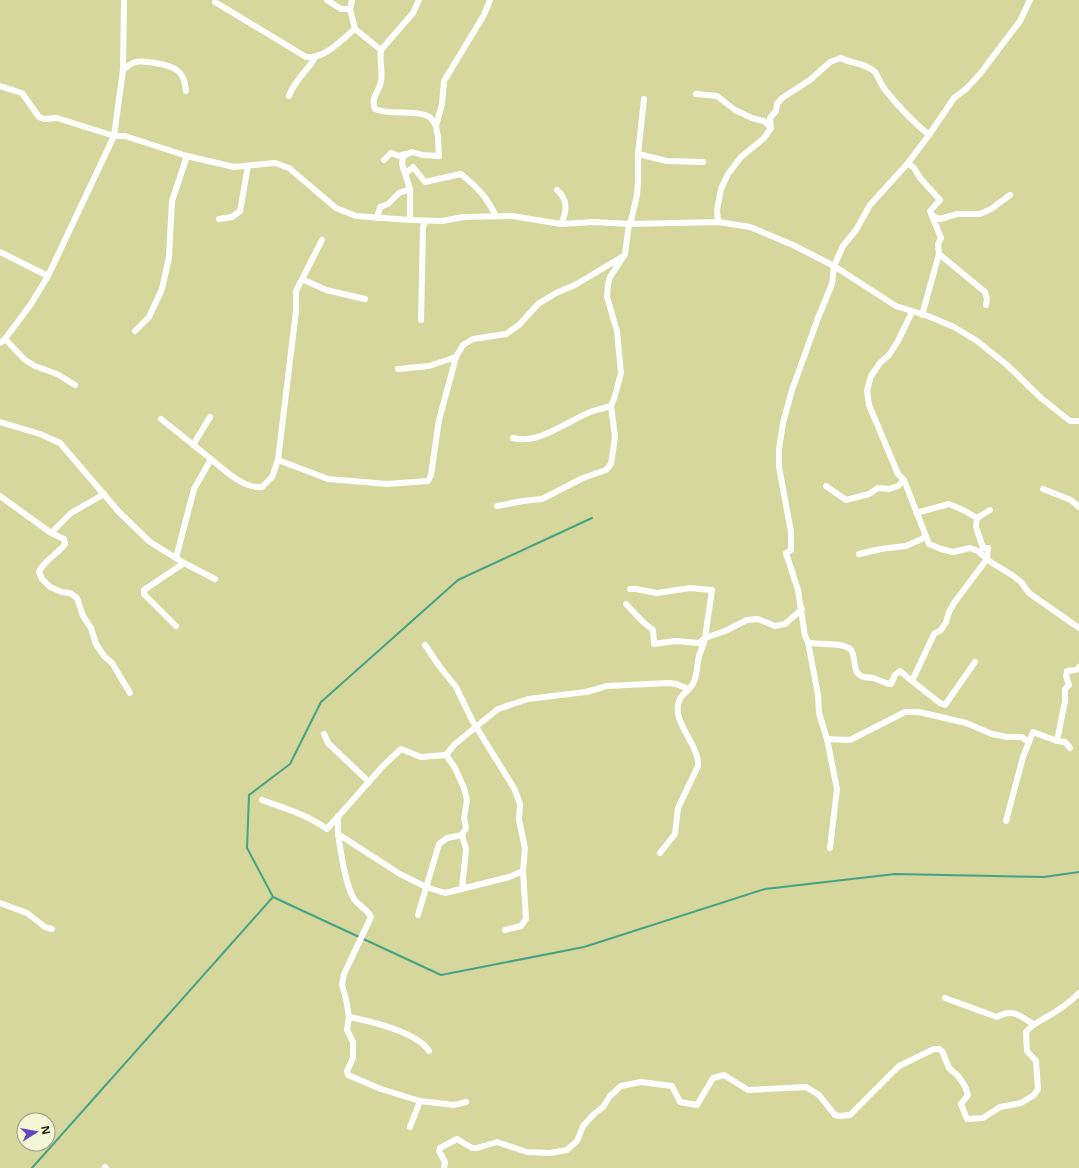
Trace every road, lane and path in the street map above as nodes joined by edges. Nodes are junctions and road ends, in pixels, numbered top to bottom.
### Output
1 (124, 0) edge
2 (327, 0) edge
3 (352, 0) edge
4 (419, 0) edge
5 (490, 0) edge
6 (1030, 0) edge
7 (215, 2) dead end
8 (350, 9) junction
9 (355, 29) junction
10 (381, 50) junction
11 (315, 58) junction
12 (123, 70) junction
13 (0, 86) edge
14 (186, 91) dead end
15 (696, 94) dead end
16 (289, 96) dead end
17 (644, 99) dead end
18 (436, 126) junction
19 (771, 128) junction
20 (929, 135) junction
21 (114, 136) junction
22 (407, 154) junction
23 (638, 154) junction
24 (187, 156) junction
25 (384, 160) dead end
26 (703, 162) dead end
27 (908, 162) junction
28 (248, 166) junction
29 (406, 173) junction
30 (410, 189) junction
31 (557, 190) dead end
32 (1010, 195) dead end
33 (496, 216) junction
34 (933, 216) junction
35 (377, 218) junction
36 (219, 219) dead end
37 (410, 220) junction
38 (426, 221) junction
39 (718, 222) junction
40 (561, 224) junction
41 (628, 224) junction
42 (322, 240) dead end
43 (0, 252) edge
44 (625, 254) junction
45 (939, 254) junction
46 (834, 266) junction
47 (48, 276) junction
48 (302, 279) junction
49 (365, 299) dead end
50 (986, 305) dead end
51 (912, 312) junction
52 (922, 315) junction
53 (421, 320) dead end
54 (135, 331) dead end
55 (2, 341) edge
56 (456, 357) junction
57 (398, 369) dead end
58 (75, 385) dead end
59 (611, 406) junction
60 (210, 417) dead end
61 (161, 419) dead end
62 (1079, 421) edge
63 (0, 422) edge
64 (513, 438) dead end
65 (193, 445) junction
66 (211, 459) junction
67 (278, 460) junction
68 (904, 480) junction
69 (826, 486) dead end
70 (1043, 489) dead end
71 (104, 494) junction
72 (0, 496) edge
73 (497, 506) dead end
74 (1079, 507) edge
75 (990, 510) dead end
76 (916, 513) junction
77 (977, 518) junction
78 (51, 533) junction
79 (926, 536) junction
80 (859, 554) dead end
81 (176, 558) junction
82 (987, 559) junction
83 (184, 563) junction
84 (215, 579) dead end
85 (630, 589) dead end
86 (626, 604) dead end
87 (802, 609) junction
88 (176, 626) dead end
89 (1079, 628) edge
90 (705, 638) junction
91 (808, 642) junction
92 (425, 645) dead end
93 (975, 662) dead end
94 (1079, 667) edge
95 (912, 681) junction
96 (688, 689) junction
97 (130, 693) dead end
98 (476, 726) junction
99 (324, 734) dead end
100 (828, 739) junction
101 (1057, 741) junction
102 (1028, 742) junction
103 (1070, 748) dead end
104 (446, 754) junction
105 (369, 782) junction
106 (262, 800) dead end
107 (338, 816) junction
108 (1006, 821) dead end
109 (338, 834) junction
110 (462, 835) junction
111 (830, 848) dead end
112 (660, 853) dead end
113 (523, 871) junction
114 (426, 887) junction
115 (462, 889) junction
116 (0, 903) edge
117 (418, 915) dead end
118 (52, 929) dead end
119 (505, 930) dead end
120 (1079, 993) edge
121 (945, 998) dead end
122 (349, 1017) junction
123 (1033, 1024) junction
124 (429, 1051) dead end
125 (420, 1101) junction
126 (466, 1102) dead end
127 (410, 1127) dead end
128 (444, 1168) edge

1 - 12 street
2 - 8 street
3 - 8 street
4 - 10 street
5 - 18 street
6 - 20 street
7 - 11 street
8 - 9 street
9 - 10 street
9 - 11 street
10 - 18 street
11 - 16 street
12 - 14 street
12 - 21 street
13 - 21 street
15 - 19 street
17 - 23 street
18 - 22 street
19 - 20 street
19 - 39 street
20 - 27 street
21 - 24 street
21 - 47 street
22 - 25 street
22 - 29 street
23 - 26 street
23 - 41 street
24 - 28 street
24 - 54 street
27 - 34 street
27 - 46 street
28 - 35 street
28 - 36 street
29 - 30 street
29 - 33 street
30 - 35 street
30 - 37 street
31 - 40 street
32 - 34 street
33 - 38 street
33 - 40 street
34 - 45 street
35 - 37 street
37 - 38 street
38 - 53 street
39 - 41 street
39 - 46 street
40 - 41 street
41 - 44 street
42 - 48 street
43 - 47 street
44 - 56 street
44 - 59 street
45 - 50 street
45 - 52 street
46 - 51 street
46 - 87 street
47 - 55 street
48 - 49 street
48 - 67 street
51 - 52 street
51 - 68 street
52 - 62 street
55 - 58 street
56 - 57 street
56 - 67 street
59 - 64 street
59 - 73 street
60 - 65 street
61 - 65 street
63 - 71 street
65 - 66 street
66 - 67 street
66 - 81 street
68 - 69 street
68 - 76 street
70 - 74 street
71 - 78 street
71 - 81 street
72 - 78 street
75 - 77 street
76 - 77 street
76 - 79 street
77 - 82 street
78 - 97 street
79 - 80 street
79 - 82 street
81 - 83 street
82 - 89 street
82 - 95 street
83 - 84 street
83 - 88 street
85 - 90 street
86 - 90 street
87 - 90 street
87 - 91 street
90 - 96 street
91 - 95 street
91 - 100 street
92 - 98 street
93 - 95 street
94 - 101 street
96 - 98 street
96 - 112 street
98 - 104 street
98 - 113 street
99 - 105 street
100 - 102 street
100 - 111 street
101 - 102 street
101 - 103 street
102 - 108 street
104 - 105 street
104 - 110 street
105 - 107 street
106 - 107 street
107 - 109 street
109 - 114 street
109 - 122 street
110 - 114 street
110 - 115 street
113 - 115 street
113 - 119 street
114 - 115 street
114 - 117 street
116 - 118 street
120 - 123 street
121 - 123 street
122 - 124 street
122 - 125 street
123 - 128 street
125 - 126 street
125 - 127 street

